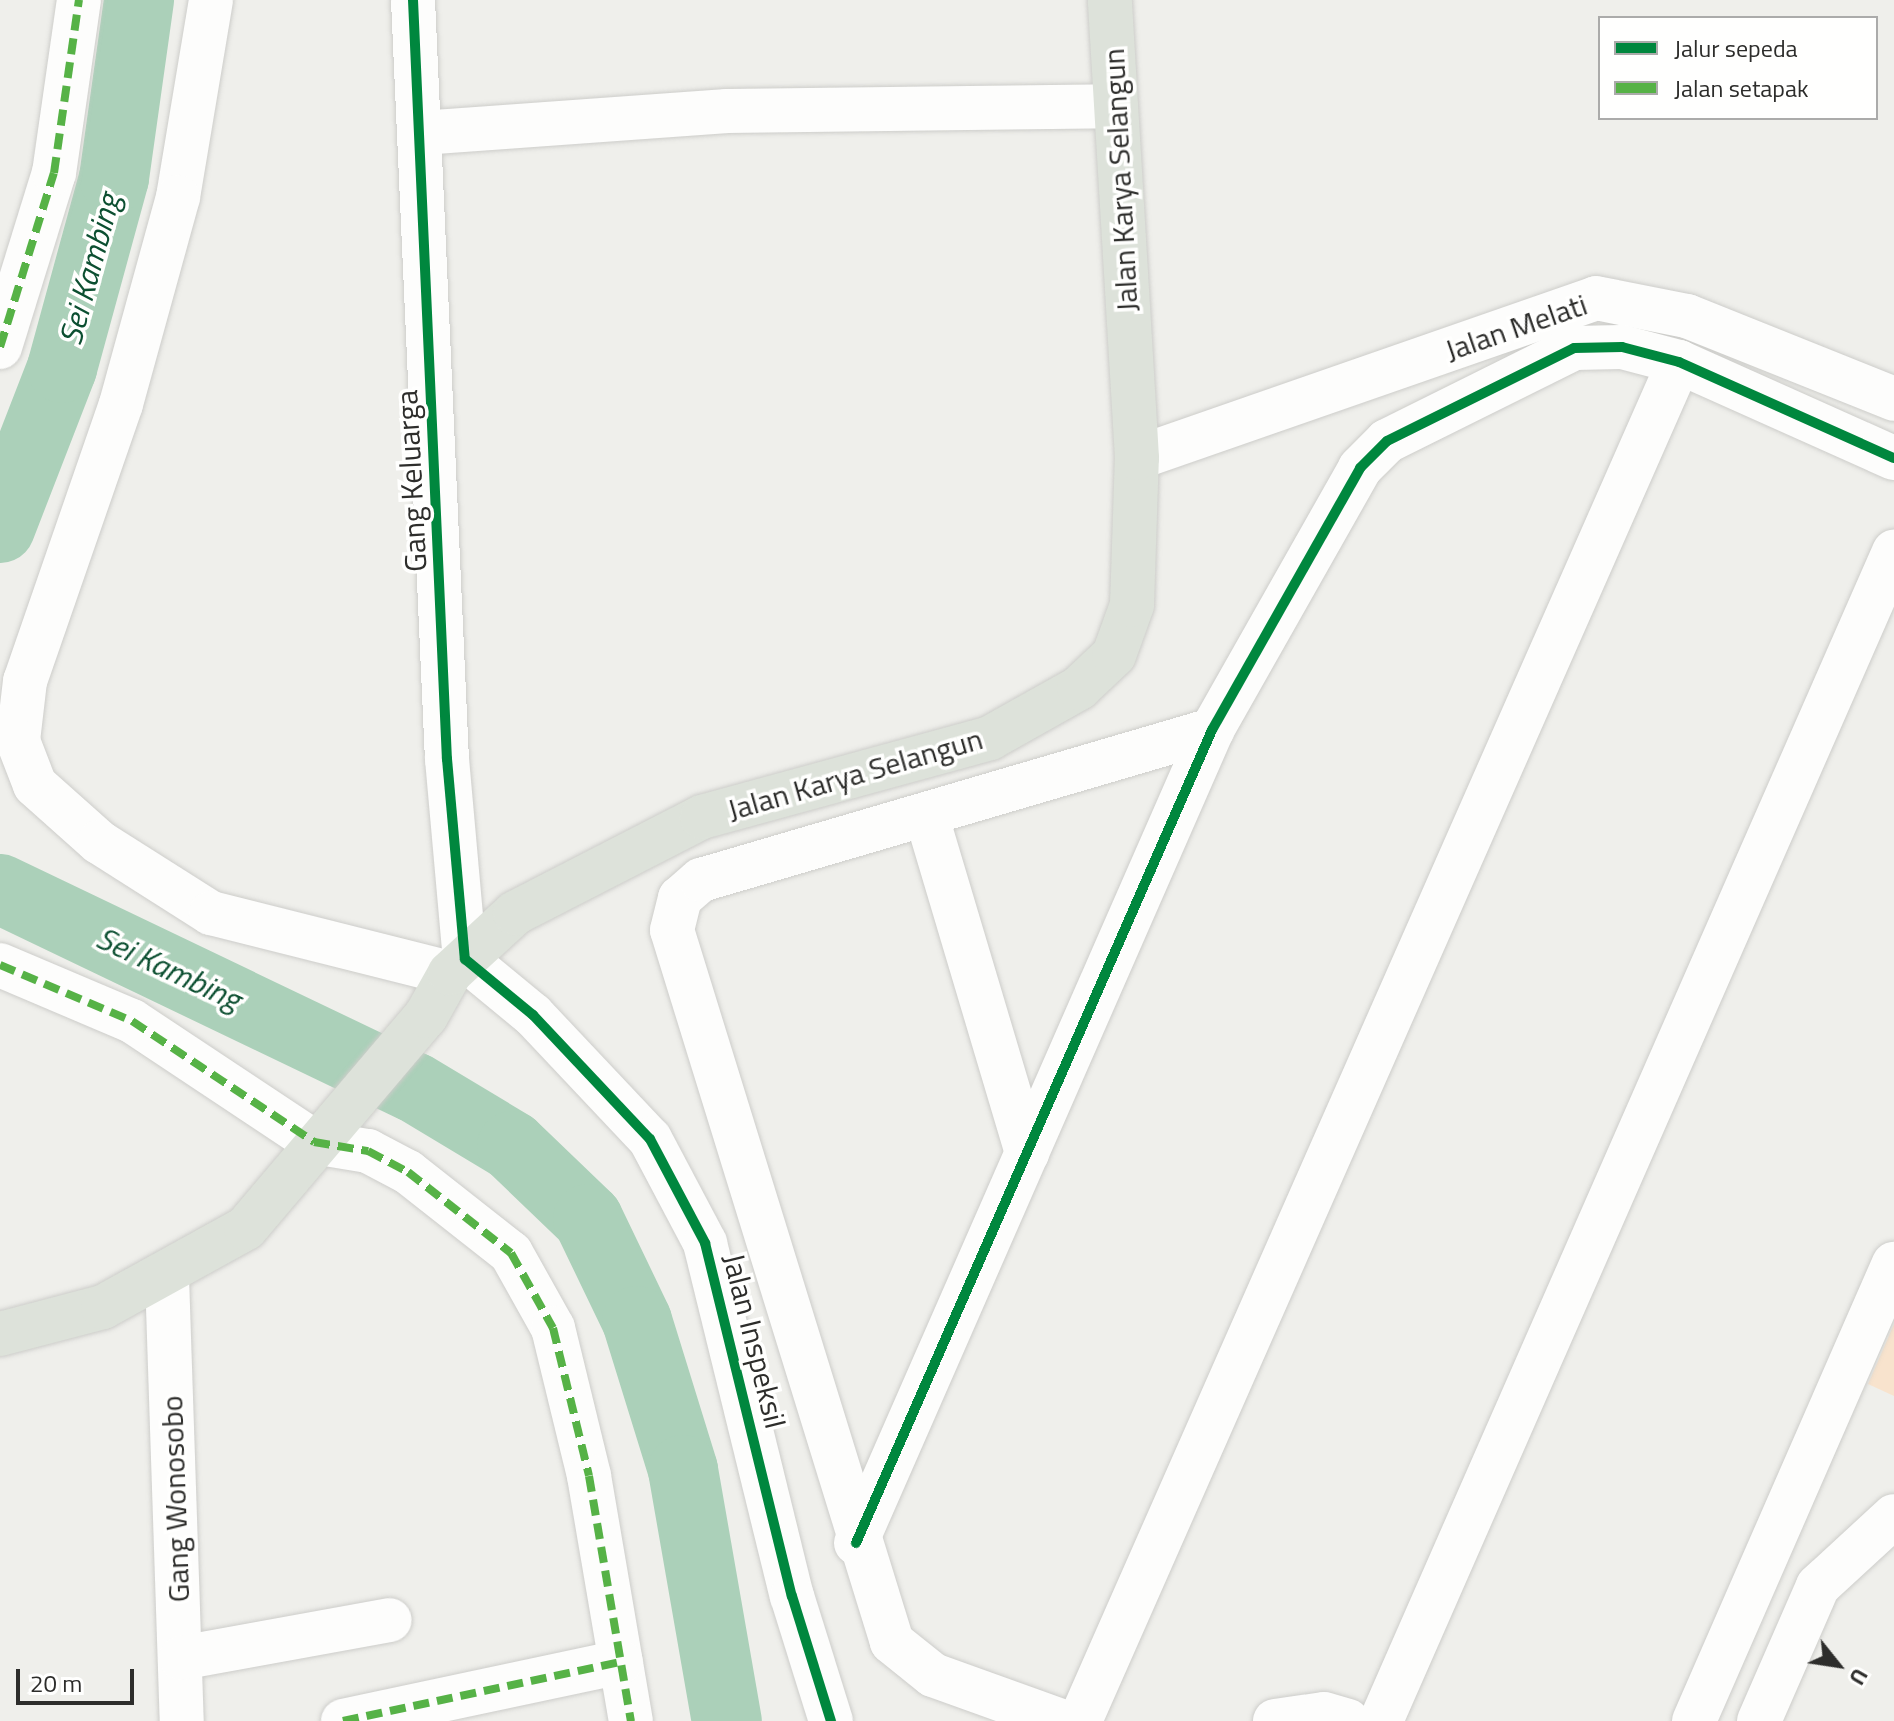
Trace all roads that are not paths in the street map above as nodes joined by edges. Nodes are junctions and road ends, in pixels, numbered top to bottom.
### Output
1 (79, 0) edge
2 (211, 0) edge
3 (413, 0) edge
4 (1110, 0) edge
5 (1113, 106) junction
6 (421, 133) junction
7 (0, 347) edge
8 (1679, 362) junction
9 (1894, 399) edge
10 (1137, 458) junction
11 (1894, 458) edge
12 (1894, 552) edge
13 (1212, 730) junction
14 (926, 814) junction
15 (0, 965) edge
16 (458, 966) junction
17 (318, 1136) junction
18 (1027, 1153) junction
19 (1894, 1264) edge
20 (167, 1277) junction
21 (0, 1334) edge
22 (1894, 1516) edge
23 (856, 1543) junction
24 (390, 1620) dead end
25 (181, 1658) junction
26 (621, 1662) junction
27 (182, 1721) edge
28 (343, 1721) edge
29 (631, 1721) edge
30 (831, 1721) edge
31 (1061, 1721) edge
32 (1080, 1721) edge
33 (1275, 1721) edge
34 (1348, 1721) edge
35 (1381, 1721) edge
36 (1694, 1721) edge
37 (1759, 1721) edge

1 - 7 street
2 - 16 street
3 - 6 street, Gang Keluarga
4 - 5 main road, Jalan Karya Selangun
5 - 6 street
5 - 10 main road, Jalan Karya Selangun
6 - 16 street, Gang Keluarga
8 - 11 street
8 - 13 street
8 - 32 street
9 - 10 street, Jalan Melati
10 - 16 main road, Jalan Karya Selangun
12 - 35 street
13 - 14 street
13 - 18 street
14 - 18 street
14 - 23 street
15 - 17 street
16 - 17 main road, Jalan Karya Selangun
16 - 30 street, Jalan InspeksiI
17 - 20 main road, Jalan Karya Selangun
17 - 26 street
18 - 23 street
19 - 36 street
20 - 21 main road, Jalan Karya Selangun
20 - 25 street, Gang Wonosobo
22 - 37 street
23 - 31 street
24 - 25 street
25 - 27 street, Gang Wonosobo
26 - 28 street
26 - 29 street
33 - 34 street

